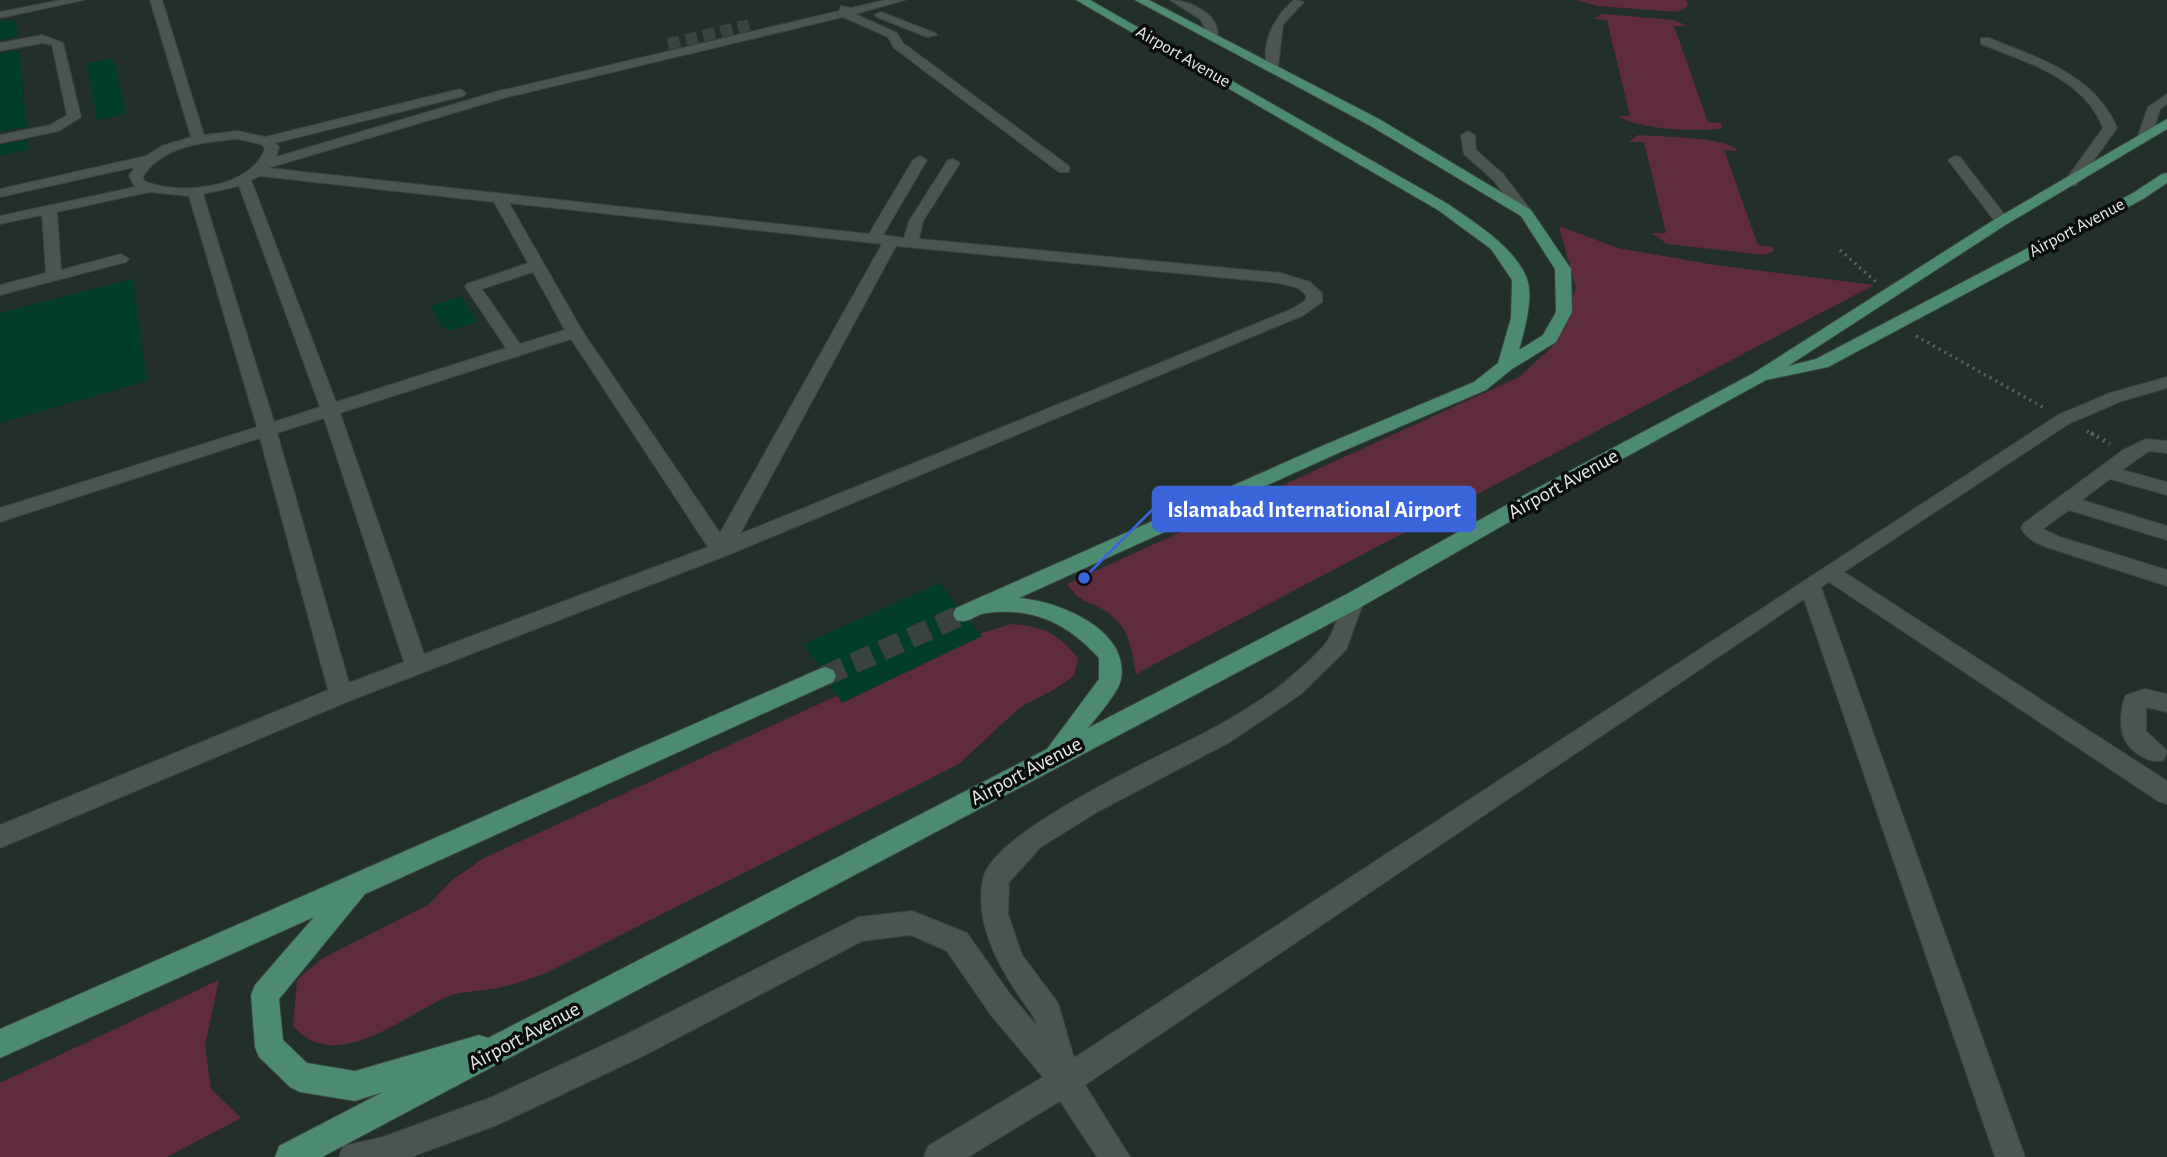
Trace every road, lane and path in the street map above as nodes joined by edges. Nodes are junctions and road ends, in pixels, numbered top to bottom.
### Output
1 (78, 0) edge
2 (156, 0) edge
3 (899, 0) edge
4 (1082, 0) edge
5 (1141, 0) edge
6 (1176, 0) edge
7 (1298, 2) dead end
8 (854, 5) edge
9 (0, 15) edge
10 (749, 25) tunnel mouth
11 (772, 25) junction
12 (932, 36) dead end
13 (1213, 36) junction
14 (1985, 41) dead end
15 (668, 44) tunnel mouth
16 (0, 47) edge
17 (1272, 67) junction
18 (2167, 98) edge
19 (2167, 123) edge
20 (1468, 135) dead end
21 (2145, 136) junction
22 (0, 139) edge
23 (200, 140) junction
24 (265, 141) junction
25 (148, 160) junction
26 (920, 160) dead end
27 (1955, 160) dead end
28 (953, 163) dead end
29 (1064, 169) dead end
30 (255, 171) junction
31 (2167, 177) edge
32 (2071, 182) junction
33 (145, 189) junction
34 (195, 191) junction
35 (0, 193) edge
36 (499, 198) junction
37 (49, 208) junction
38 (1526, 213) junction
39 (0, 220) edge
40 (2002, 221) junction
41 (874, 238) junction
42 (901, 242) junction
43 (1840, 250) dead end
44 (121, 260) dead end
45 (537, 265) junction
46 (1868, 275) dead end
47 (54, 276) junction
48 (0, 290) edge
49 (1895, 324) junction
50 (575, 332) junction
51 (516, 351) junction
52 (1506, 365) junction
53 (1758, 379) junction
54 (2162, 386) edge
55 (330, 410) junction
56 (2064, 419) junction
57 (267, 429) junction
58 (2167, 447) edge
59 (2130, 454) junction
60 (2108, 472) junction
61 (2167, 489) edge
62 (2066, 502) junction
63 (0, 515) edge
64 (2167, 533) edge
65 (721, 550) junction
66 (1820, 578) junction
67 (2167, 578) edge
68 (1353, 600) junction
69 (417, 666) junction
70 (825, 676) tunnel mouth
71 (341, 695) junction
72 (2167, 703) edge
73 (2156, 753) dead end
74 (1054, 755) junction
75 (2167, 794) edge
76 (0, 837) edge
77 (359, 883) junction
78 (528, 1034) junction
79 (0, 1044) edge
80 (1065, 1082) junction
81 (951, 1154) edge
82 (290, 1157) edge
83 (354, 1157) edge
84 (1115, 1157) edge
85 (2010, 1157) edge

1 - 9 street
2 - 23 street
3 - 8 street
4 - 52 main road, Airport Avenue
5 - 13 main road, Airport Avenue
6 - 13 street
7 - 17 street
8 - 11 street
8 - 12 street
8 - 29 street
10 - 11 street
11 - 30 street
13 - 17 main road, Airport Avenue
14 - 32 street
15 - 24 street
16 - 22 street
17 - 38 main road, Airport Avenue
18 - 21 street
19 - 21 main road, Airport Avenue
20 - 38 street
21 - 32 main road, Airport Avenue
23 - 24 street
23 - 25 street
24 - 30 street
25 - 33 street
25 - 35 street
26 - 41 street
27 - 40 street
28 - 42 street
30 - 34 street
30 - 36 street
30 - 55 street
31 - 49 main road, Airport Avenue
32 - 40 main road, Airport Avenue
33 - 34 street
33 - 37 street
34 - 57 street
36 - 41 street
36 - 45 street
37 - 39 street
37 - 47 street
38 - 52 main road, Airport Avenue
40 - 53 main road, Airport Avenue
41 - 42 street
42 - 65 street
42 - 65 street
43 - 46 path
44 - 47 street
45 - 50 street
45 - 51 street
47 - 48 street
49 - 53 main road, Airport Avenue
49 - 56 path
50 - 51 street
50 - 65 street
51 - 55 street
52 - 74 main road, Airport Avenue
53 - 68 main road, Airport Avenue
54 - 56 street
55 - 57 street
55 - 69 street
56 - 59 path
56 - 66 street
57 - 63 street
57 - 71 street
58 - 59 street
59 - 60 street
60 - 61 street
60 - 62 street
62 - 64 street
62 - 67 street
65 - 69 street
66 - 75 street
66 - 80 street
66 - 85 street
68 - 74 main road, Airport Avenue
68 - 80 street
69 - 71 street
70 - 77 main road
71 - 76 street
72 - 73 street
74 - 78 main road, Airport Avenue
77 - 78 main road
77 - 79 main road
78 - 82 main road, Airport Avenue
80 - 81 street
80 - 83 street
80 - 84 street

